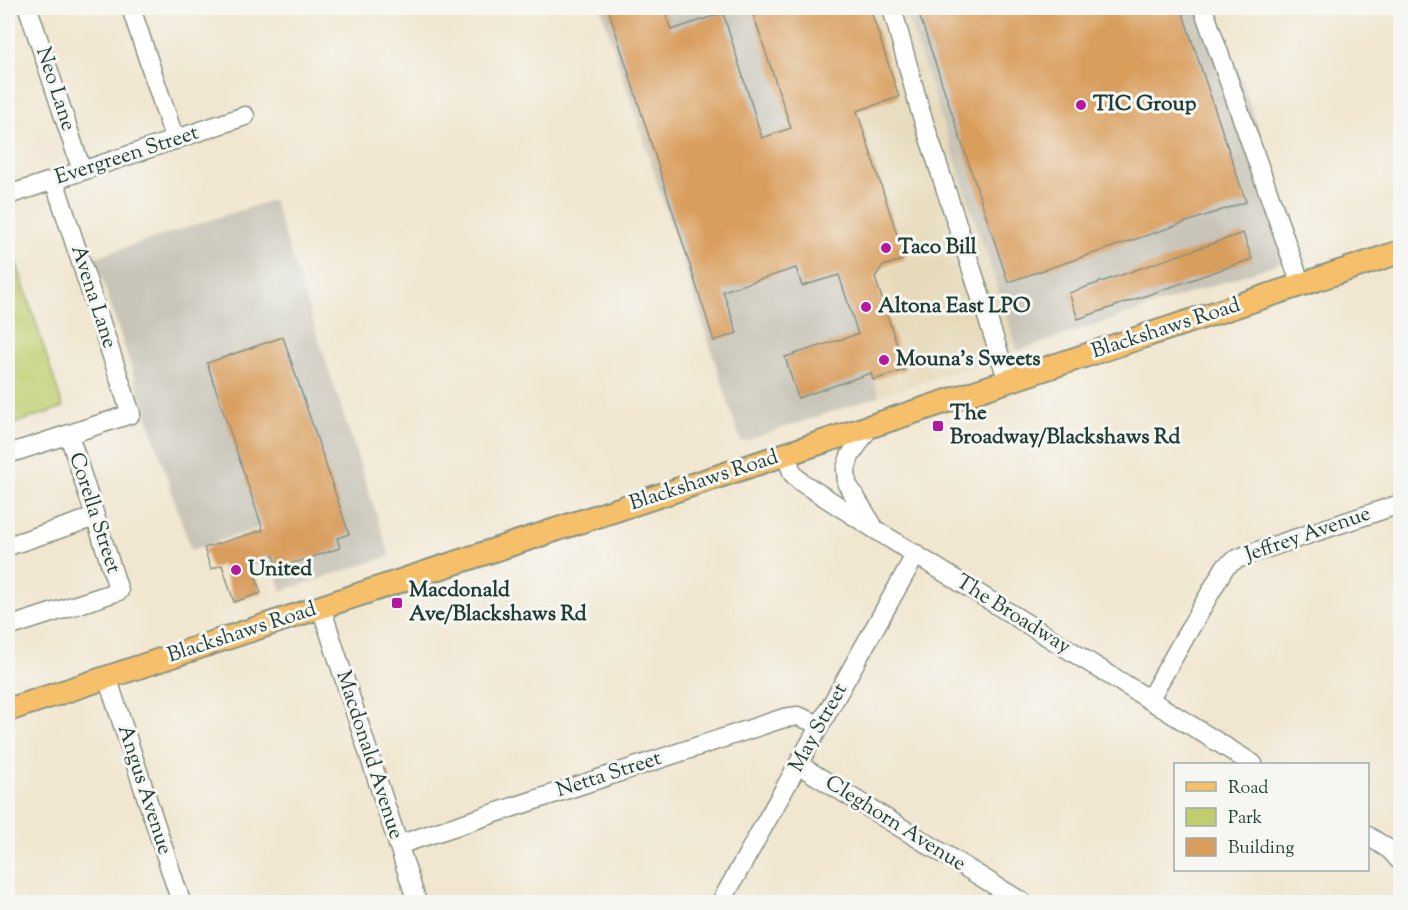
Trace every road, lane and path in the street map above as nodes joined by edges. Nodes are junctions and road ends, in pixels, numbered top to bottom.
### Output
1 (28, 8) edge
2 (131, 8) edge
3 (892, 8) edge
4 (1203, 8) edge
5 (245, 116) dead end
6 (175, 140) junction
7 (82, 171) junction
8 (54, 180) junction
9 (8, 195) edge
10 (1401, 252) edge
11 (1301, 285) junction
12 (1008, 381) junction
13 (870, 426) junction
14 (69, 435) junction
15 (8, 454) edge
16 (785, 454) junction
17 (1401, 504) edge
18 (95, 517) junction
19 (876, 530) junction
20 (8, 546) edge
21 (916, 554) junction
22 (321, 607) junction
23 (8, 627) edge
24 (107, 677) junction
25 (1149, 700) junction
26 (8, 710) edge
27 (820, 725) junction
28 (1250, 763) edge
29 (799, 765) junction
30 (1369, 837) edge
31 (398, 844) junction
32 (1397, 855) edge
33 (181, 903) edge
34 (417, 903) edge
35 (721, 903) edge
36 (1022, 903) edge

1 - 7 street, Neo Lane
2 - 6 street
3 - 12 street
4 - 11 street
5 - 6 street, Evergreen Street
6 - 7 street, Evergreen Street
7 - 8 street, Evergreen Street
8 - 9 street, Evergreen Street
8 - 14 street, Avena Lane
10 - 11 main road, Blackshaws Road
11 - 12 main road, Blackshaws Road
12 - 13 main road, Blackshaws Road
13 - 16 main road, Blackshaws Road
13 - 19 street
14 - 15 street
14 - 18 street, Corella Street
16 - 19 street, The Broadway
16 - 22 main road, Blackshaws Road
17 - 25 street, Jeffrey Avenue
18 - 20 street
18 - 23 street, Corella Street
19 - 21 street, The Broadway
21 - 25 street, The Broadway
21 - 27 street, May Street
22 - 24 main road, Blackshaws Road
22 - 31 street, Macdonald Avenue
24 - 26 main road, Blackshaws Road
24 - 33 street, Angus Avenue
25 - 28 street, The Broadway
27 - 29 street, May Street
27 - 31 street, Netta Street
29 - 35 street, May Street
29 - 36 street, Cleghorn Avenue
30 - 32 street
31 - 34 street, Macdonald Avenue

